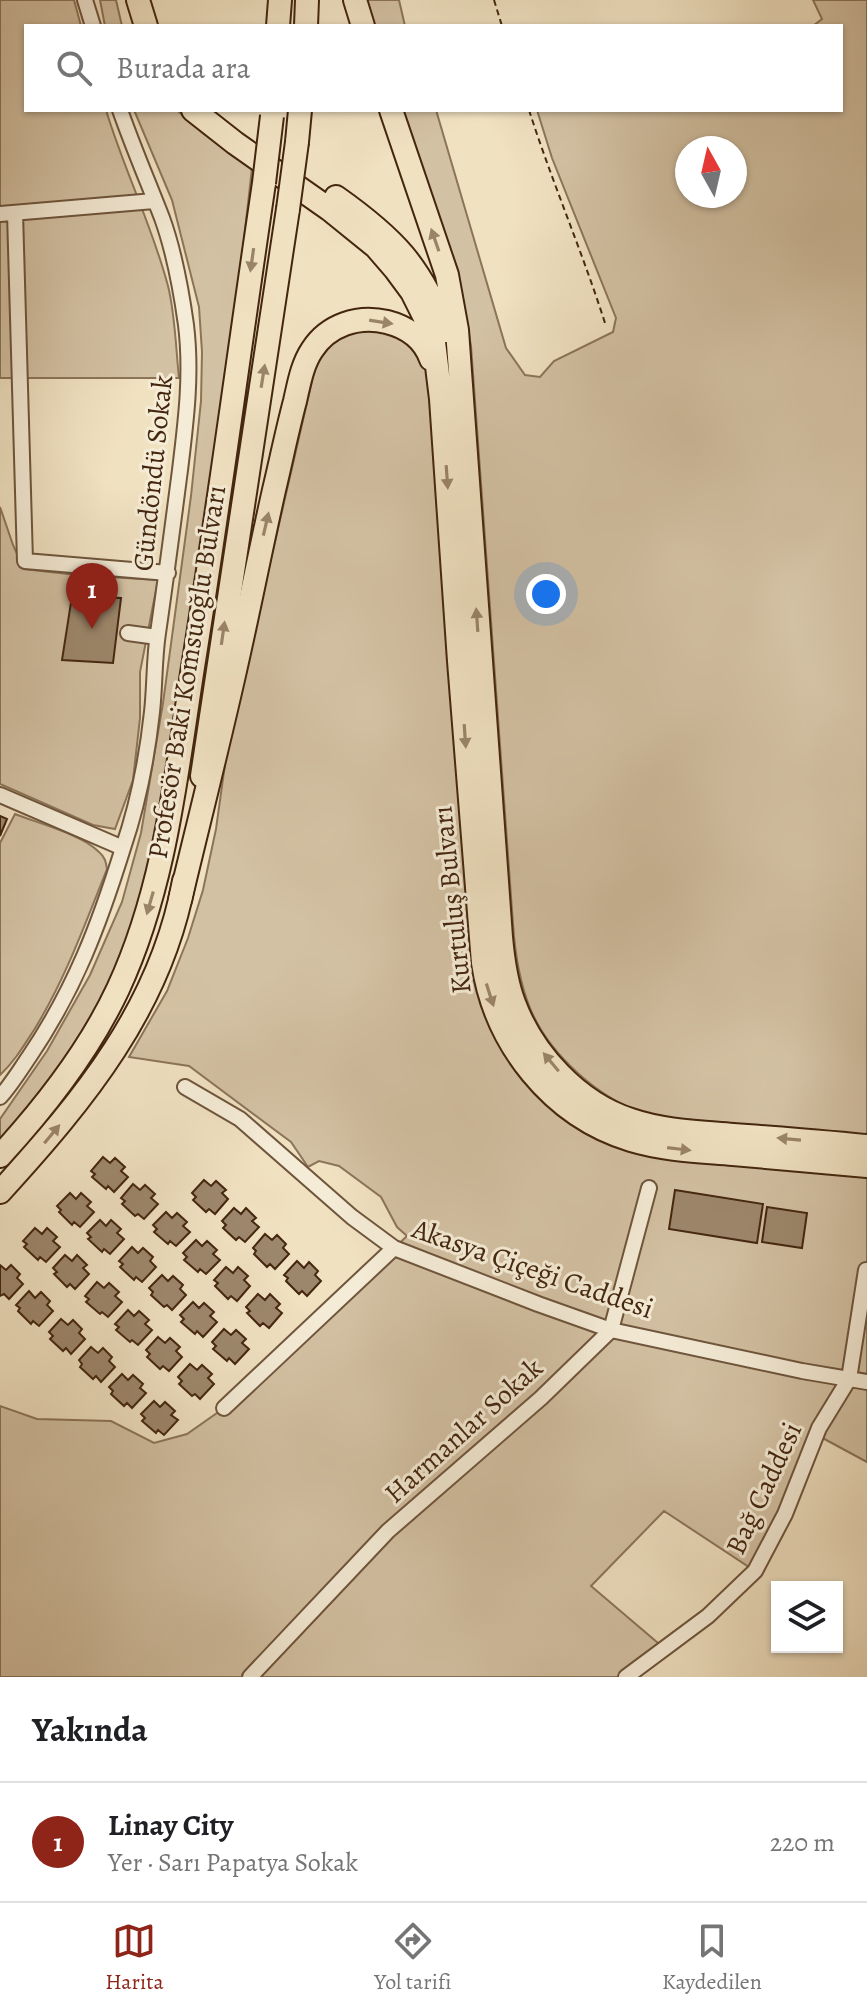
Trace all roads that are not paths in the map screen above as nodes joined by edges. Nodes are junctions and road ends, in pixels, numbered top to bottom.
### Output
1 (85, 0) edge
2 (122, 0) edge
3 (138, 0) edge
4 (273, 0) edge
5 (280, 0) edge
6 (307, 0) edge
7 (355, 0) edge
8 (92, 24) edge
9 (130, 24) edge
10 (145, 24) edge
11 (276, 24) edge
12 (276, 24) edge
13 (306, 24) edge
14 (362, 24) edge
15 (121, 112) edge
16 (196, 112) edge
17 (218, 112) edge
18 (272, 112) edge
19 (300, 112) edge
20 (392, 112) edge
21 (154, 201) junction
22 (8, 214) edge
23 (451, 399) junction
24 (168, 573) junction
25 (128, 633) dead end
26 (157, 637) junction
27 (0, 795) edge
28 (123, 848) junction
29 (180, 900) junction
30 (185, 1087) dead end
31 (0, 1097) edge
32 (867, 1146) edge
33 (0, 1156) edge
34 (867, 1166) edge
35 (649, 1188) dead end
36 (0, 1192) edge
37 (394, 1248) junction
38 (866, 1270) edge
39 (611, 1330) junction
40 (849, 1379) junction
41 (867, 1382) edge
42 (224, 1408) dead end
43 (250, 1677) edge
44 (626, 1677) edge

1 - 8 street
2 - 9 main road
3 - 10 main road
4 - 11 main road
5 - 12 main road
6 - 13 main road
7 - 14 main road
15 - 21 street, Gündöndü Sokak
16 - 23 main road
17 - 23 main road
18 -> 33 main road, Profesör Baki Komsuoğlu Bulvarı, bridge
29 -> 19 main road, Profesör Baki Komsuoğlu Bulvarı, bridge
23 -> 20 main road
21 - 22 street
21 - 24 street, Gündöndü Sokak
22 - 24 street
29 -> 23 main road
32 -> 23 main road, Kurtuluş Bulvarı
23 -> 34 main road, Kurtuluş Bulvarı
24 - 26 street, Gündöndü Sokak
25 - 26 street
26 - 28 street, Gündöndü Sokak
27 - 28 street
28 - 31 street, Gündöndü Sokak
36 -> 29 main road, Profesör Baki Komsuoğlu Bulvarı
30 - 37 street, Akasya Çiçeği Caddesi
35 - 39 street
37 - 39 street, Akasya Çiçeği Caddesi
37 - 42 street
38 - 40 street, Bağ Caddesi
39 - 40 street, Akasya Çiçeği Caddesi
39 - 43 street, Harmanlar Sokak
40 - 41 street, Akasya Çiçeği Caddesi
40 - 44 street, Bağ Caddesi

